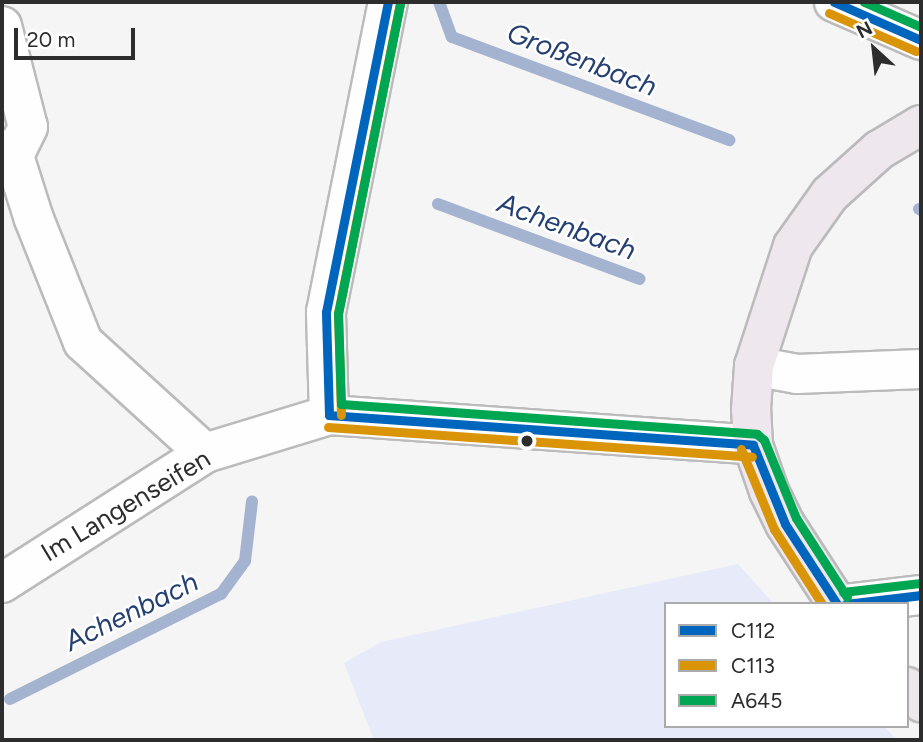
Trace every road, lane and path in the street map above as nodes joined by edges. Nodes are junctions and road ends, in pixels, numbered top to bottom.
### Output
1 (388, 2) edge
2 (834, 2) edge
3 (2, 26) edge
4 (921, 40) edge
5 (921, 125) edge
6 (8, 153) edge
7 (754, 366) junction
8 (921, 369) edge
9 (330, 415) junction
10 (753, 445) junction
11 (205, 453) junction
12 (2, 583) edge
13 (921, 595) edge
14 (836, 602) edge
15 (861, 602) edge
16 (909, 689) edge
17 (921, 702) edge

1 - 9 street
2 - 4 street
3 - 6 street
5 - 7 main road
6 - 11 street
7 - 8 street
7 - 10 main road
9 - 10 street, Im Langenseifen
9 - 11 street, Im Langenseifen
10 - 14 main road
11 - 12 street, Im Langenseifen
13 - 15 street
16 - 17 main road

